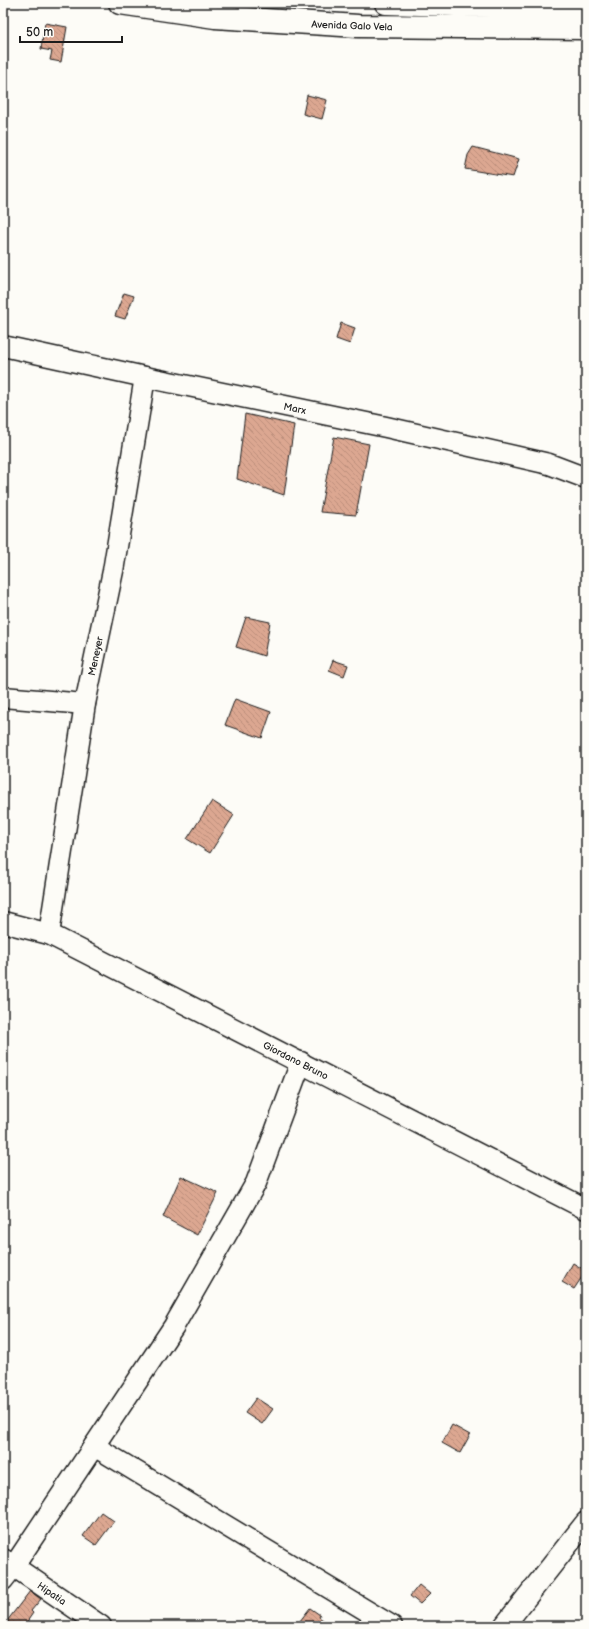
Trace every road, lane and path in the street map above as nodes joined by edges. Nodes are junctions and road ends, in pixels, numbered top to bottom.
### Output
1 (120, 3) edge
2 (386, 3) edge
3 (586, 9) edge
4 (216, 10) edge
5 (489, 13) edge
6 (586, 28) edge
7 (3, 346) edge
8 (145, 377) junction
9 (586, 478) edge
10 (3, 697) edge
11 (85, 704) junction
12 (3, 922) edge
13 (49, 934) junction
14 (301, 1062) junction
15 (586, 1208) edge
16 (94, 1446) junction
17 (586, 1522) edge
18 (7, 1568) edge
19 (101, 1626) edge
20 (392, 1626) edge
21 (504, 1626) edge

1 - 4 main road, Avenida Galo Vela
2 - 5 main road, Avenida Galo Vela
3 - 5 main road, Avenida Galo Vela
4 - 5 main road, Avenida Galo Vela
5 - 6 main road, Avenida Galo Vela
7 - 8 street, Marx
8 - 9 street, Marx
8 - 11 street, Meneyer
10 - 11 street
11 - 13 street, Meneyer
12 - 13 street, Giordano Bruno
13 - 14 street, Giordano Bruno
14 - 15 street, Giordano Bruno
14 - 16 street
16 - 18 street
16 - 20 street
17 - 21 street
18 - 19 street, Hipatia

